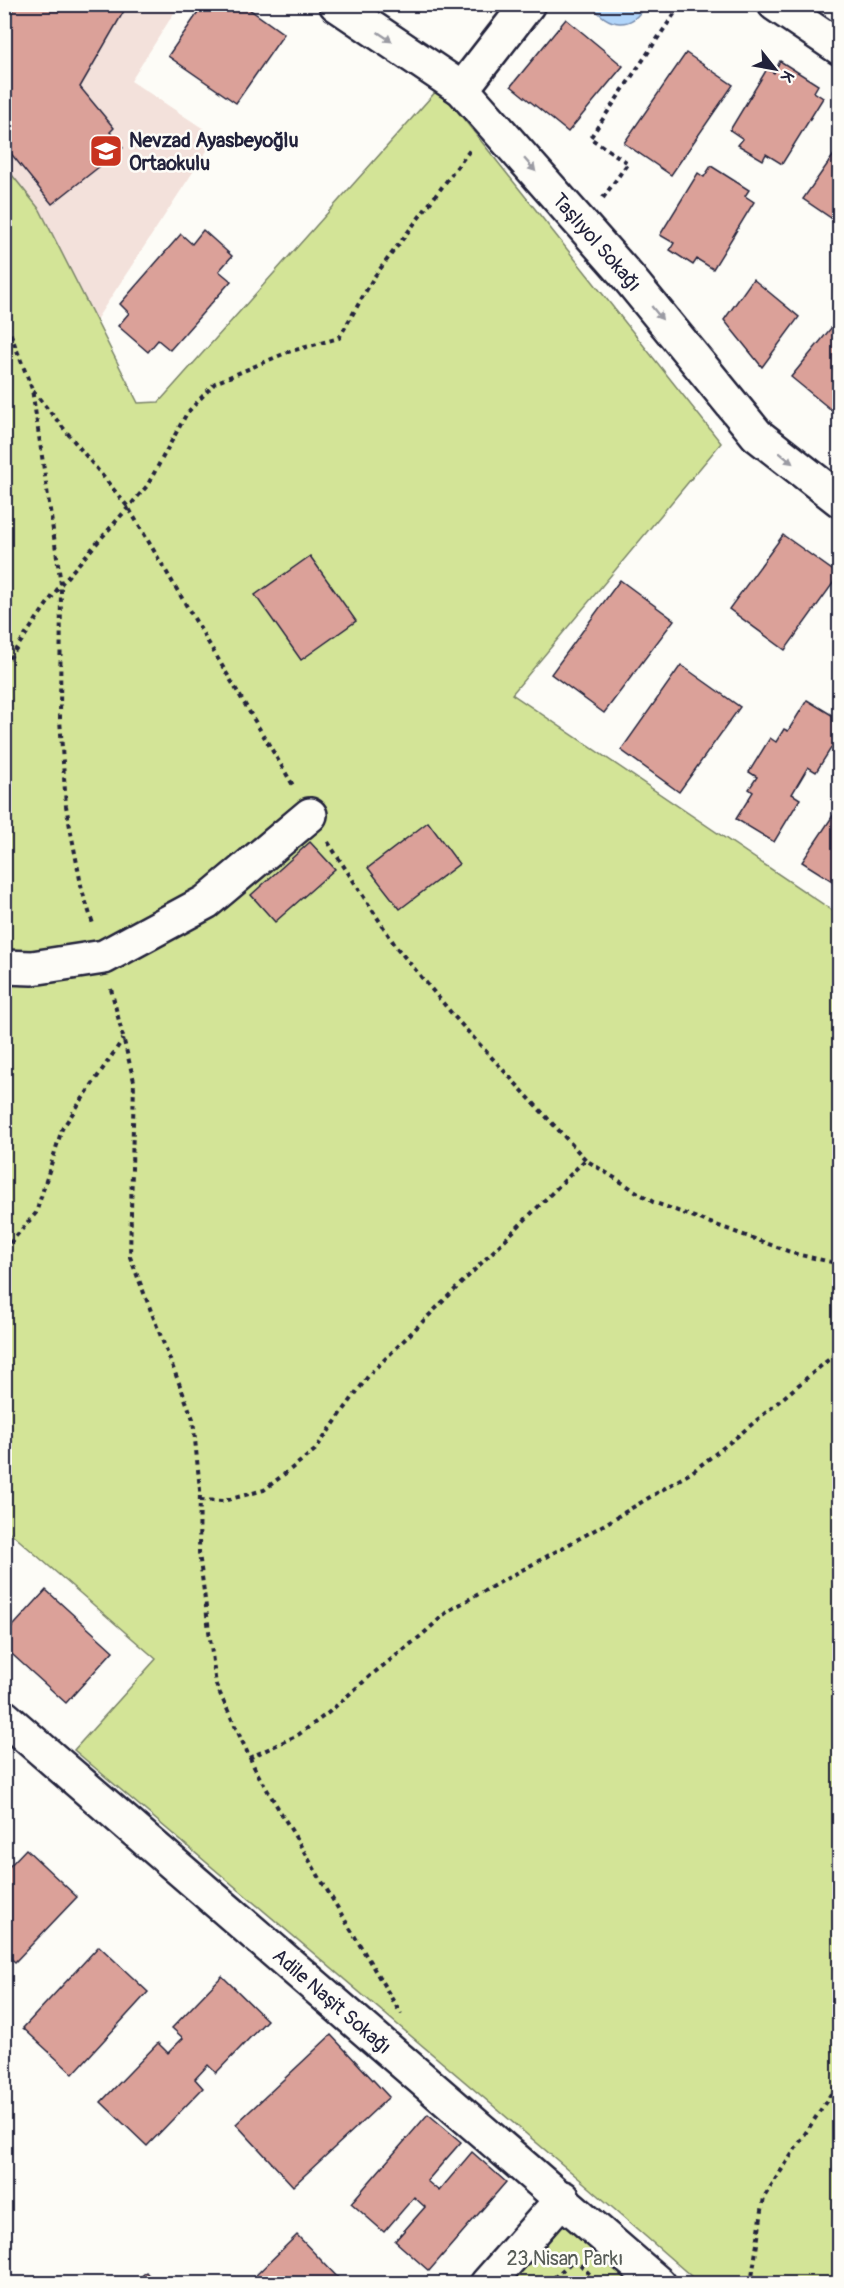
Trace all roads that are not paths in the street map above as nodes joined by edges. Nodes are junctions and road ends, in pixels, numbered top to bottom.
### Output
1 (336, 4) edge
2 (528, 4) edge
3 (775, 4) edge
4 (840, 48) edge
5 (462, 89) junction
6 (840, 500) edge
7 (310, 815) road end
8 (4, 967) edge
9 (4, 1717) edge
10 (563, 2198) junction
11 (487, 2283) edge
12 (659, 2283) edge

1 -> 5 street, Taşlıyol Sokağı
2 - 5 street
3 - 4 street
5 -> 6 street, Taşlıyol Sokağı
7 - 8 street
9 - 10 street, Adile Naşit Sokağı
10 - 11 street
10 - 12 street, Adile Naşit Sokağı

